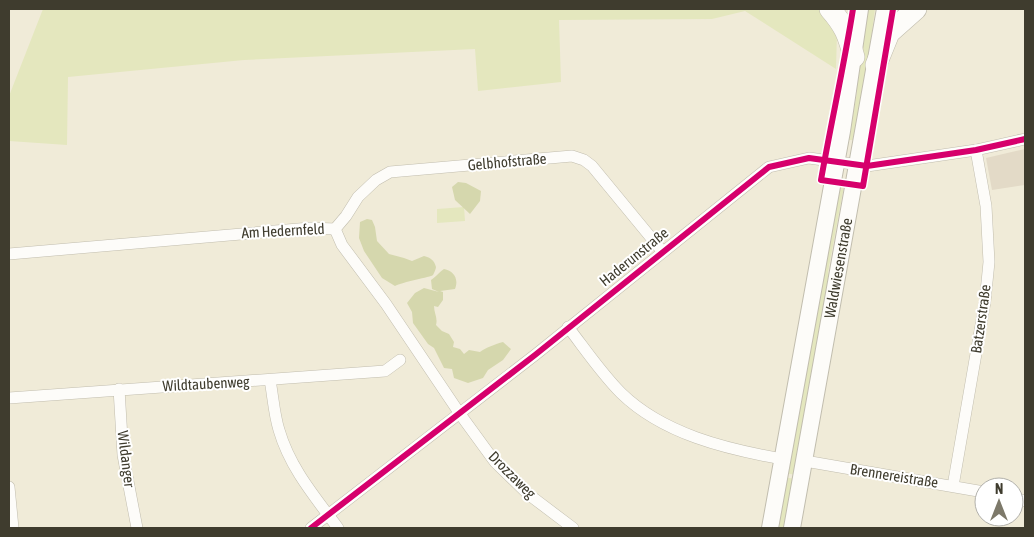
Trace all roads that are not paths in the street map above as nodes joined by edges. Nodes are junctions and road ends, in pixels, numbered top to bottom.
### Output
1 (830, 9) edge
2 (860, 9) edge
3 (885, 9) edge
4 (916, 9) edge
5 (854, 57) junction
6 (876, 65) junction
7 (1025, 139) edge
8 (976, 150) junction
9 (836, 162) junction
10 (858, 165) junction
11 (334, 228) junction
12 (662, 251) junction
13 (9, 254) edge
14 (568, 327) junction
15 (400, 360) dead end
16 (270, 380) junction
17 (119, 389) junction
18 (9, 398) edge
19 (460, 414) junction
20 (782, 459) junction
21 (805, 461) junction
22 (952, 486) junction
23 (9, 487) edge
24 (974, 490) edge
25 (328, 515) junction
26 (14, 528) edge
27 (137, 528) edge
28 (311, 528) edge
29 (338, 528) edge
30 (573, 528) edge
31 (770, 528) edge
32 (792, 528) edge

1 - 5 highway
2 - 5 main road, Waldwiesenstraße
3 - 6 main road, Waldwiesenstraße
4 - 6 highway
5 - 9 main road, Waldwiesenstraße
6 - 10 main road, Waldwiesenstraße
7 - 8 street, Haderunstraße
8 - 10 street, Haderunstraße
8 - 22 street, Batzerstraße
9 - 10 street, Haderunstraße
9 - 12 street, Haderunstraße
9 - 20 main road, Waldwiesenstraße
10 - 21 main road, Waldwiesenstraße
11 - 12 street, Gelbhofstraße
11 - 13 street, Am Hedernfeld
11 - 19 street, Am Hedernfeld
12 - 14 street, Haderunstraße
14 - 19 street, Haderunstraße
14 - 20 street
15 - 16 street, Wildtaubenweg
16 - 17 street, Wildtaubenweg
16 - 25 street
17 - 18 street, Wildtaubenweg
17 - 27 street, Wildanger
19 - 25 street, Haderunstraße
19 - 30 street, Drozzaweg
20 - 31 main road, Waldwiesenstraße
21 - 22 street, Brennereistraße
21 - 32 main road, Waldwiesenstraße
22 - 24 street, Brennereistraße
23 - 26 street
25 - 28 street, Haderunstraße
25 - 29 street

